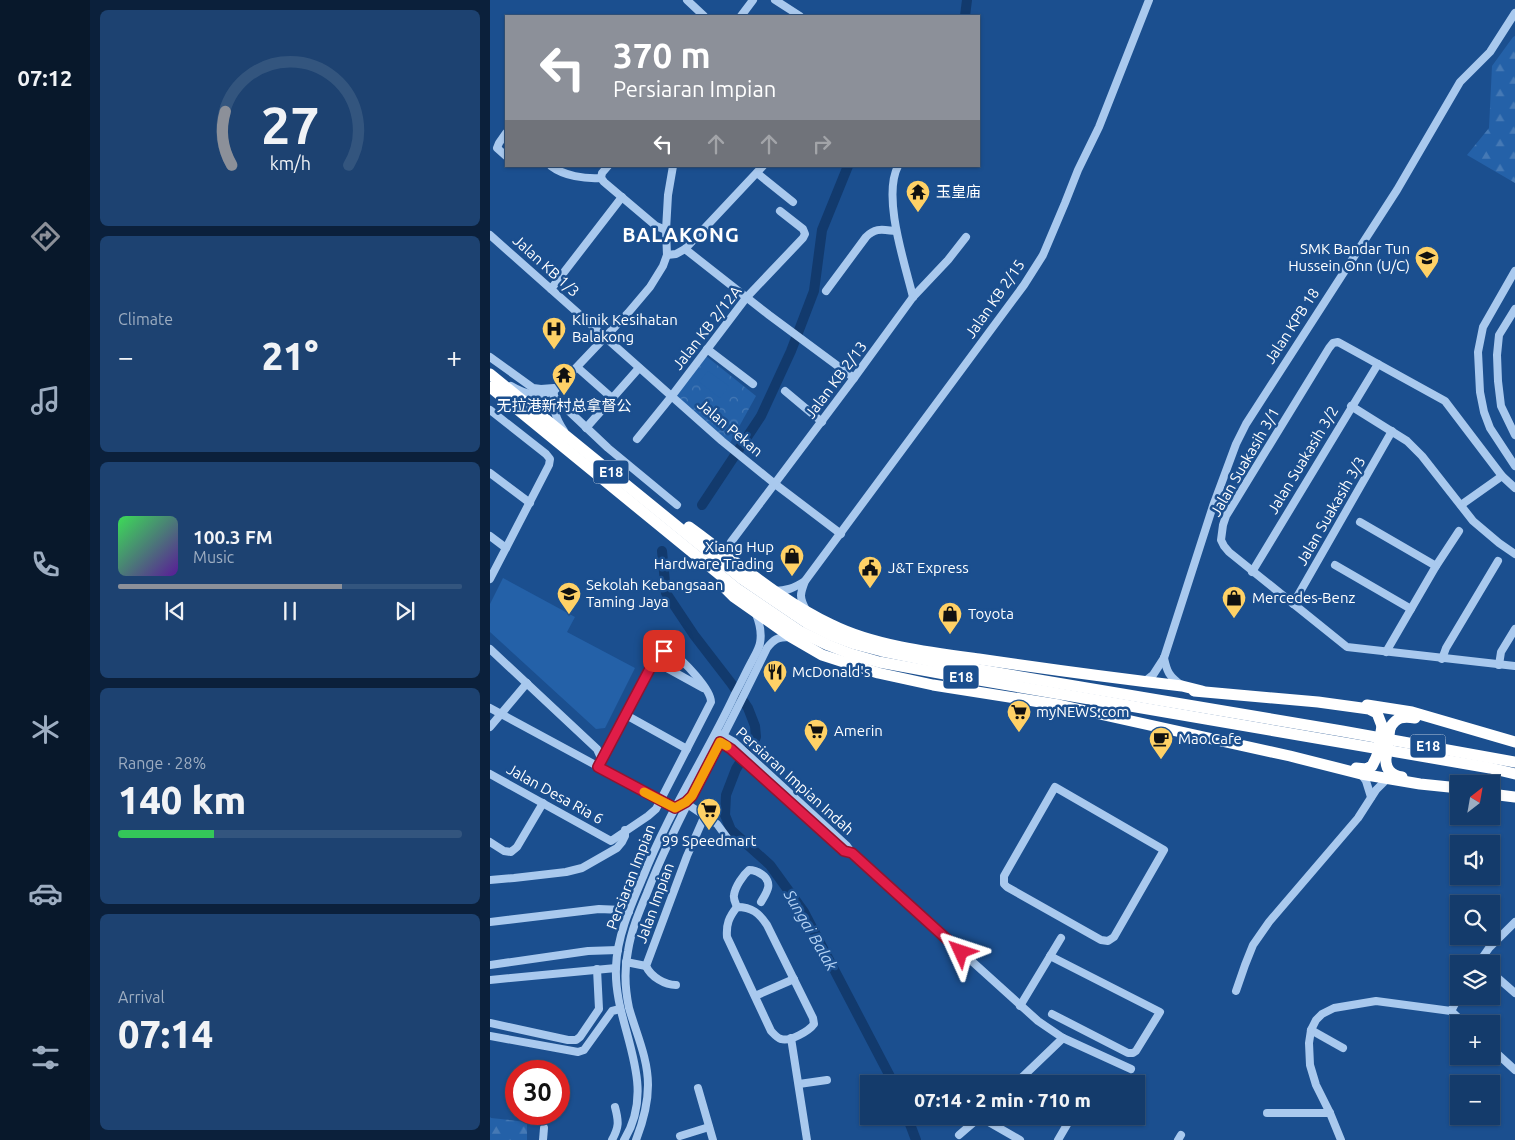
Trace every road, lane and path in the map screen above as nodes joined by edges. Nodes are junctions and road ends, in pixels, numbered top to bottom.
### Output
1 (687, 0) edge
2 (753, 0) edge
3 (775, 0) edge
4 (1149, 0) edge
5 (1515, 13) edge
6 (703, 15) edge
7 (742, 15) edge
8 (796, 15) edge
9 (505, 134) edge
10 (505, 155) edge
11 (552, 167) edge
12 (607, 167) edge
13 (673, 167) edge
14 (762, 167) edge
15 (897, 167) edge
16 (757, 173) junction
17 (602, 176) junction
18 (622, 197) junction
19 (793, 202) dead end
20 (780, 211) dead end
21 (666, 230) junction
22 (896, 231) junction
23 (490, 235) edge
24 (966, 237) dead end
25 (685, 249) junction
26 (667, 255) junction
27 (1515, 271) edge
28 (1512, 282) edge
29 (551, 289) junction
30 (826, 291) dead end
31 (913, 297) junction
32 (746, 298) junction
33 (1515, 309) edge
34 (605, 338) junction
35 (707, 349) junction
36 (490, 357) edge
37 (1378, 364) junction
38 (578, 368) junction
39 (639, 368) junction
40 (854, 378) junction
41 (491, 379) edge
42 (753, 384) dead end
43 (785, 391) dead end
44 (555, 392) junction
45 (671, 397) junction
46 (612, 398) junction
47 (1351, 406) junction
48 (490, 410) edge
49 (822, 422) junction
50 (586, 428) junction
51 (1392, 431) junction
52 (1515, 435) edge
53 (568, 438) junction
54 (637, 439) dead end
55 (1515, 466) edge
56 (490, 473) edge
57 (1502, 476) junction
58 (775, 484) junction
59 (1515, 488) edge
60 (530, 503) junction
61 (677, 505) dead end
62 (1461, 505) junction
63 (653, 507) junction
64 (1360, 522) dead end
65 (1459, 531) dead end
66 (840, 534) junction
67 (490, 536) edge
68 (731, 542) dead end
69 (506, 548) junction
70 (1515, 554) edge
71 (1498, 561) dead end
72 (1335, 565) dead end
73 (1436, 566) junction
74 (711, 568) junction
75 (1252, 572) junction
76 (490, 579) edge
77 (805, 581) junction
78 (774, 591) junction
79 (1293, 604) junction
80 (1411, 609) junction
81 (755, 612) junction
82 (808, 613) junction
83 (1515, 629) edge
84 (792, 637) junction
85 (493, 651) edge
86 (1386, 652) junction
87 (1164, 658) junction
88 (1442, 659) junction
89 (490, 661) edge
90 (654, 661) junction
91 (1499, 665) junction
92 (1515, 666) edge
93 (1144, 682) junction
94 (527, 683) junction
95 (1056, 683) junction
96 (745, 685) junction
97 (1182, 686) junction
98 (708, 691) junction
99 (1202, 691) junction
100 (1318, 702) junction
101 (490, 708) edge
102 (501, 714) junction
103 (626, 714) junction
104 (490, 727) edge
105 (1386, 727) junction
106 (1461, 727) junction
107 (718, 737) junction
108 (590, 742) junction
109 (1515, 742) edge
110 (610, 745) junction
111 (688, 748) junction
112 (1382, 757) junction
113 (1515, 762) edge
114 (1318, 763) junction
115 (600, 764) junction
116 (490, 774) edge
117 (1361, 774) junction
118 (1515, 774) edge
119 (1386, 779) junction
120 (1440, 786) junction
121 (1450, 787) edge
122 (1500, 795) edge
123 (692, 796) junction
124 (1371, 797) junction
125 (1515, 797) edge
126 (661, 801) junction
127 (543, 803) junction
128 (688, 804) junction
129 (675, 808) junction
130 (705, 815) junction
131 (1117, 818) joint
132 (625, 830) junction
133 (674, 830) junction
134 (490, 842) edge
135 (731, 843) dead end
136 (490, 880) edge
137 (761, 902) dead end
138 (737, 907) junction
139 (629, 912) junction
140 (490, 922) edge
141 (1515, 922) edge
142 (1061, 938) dead end
143 (618, 950) junction
144 (1485, 955) edge
145 (1050, 956) junction
146 (626, 962) junction
147 (490, 964) edge
148 (646, 966) junction
149 (616, 968) junction
150 (597, 969) junction
151 (794, 979) junction
152 (490, 980) edge
153 (1500, 980) edge
154 (676, 985) dead end
155 (1236, 991) dead end
156 (1515, 993) edge
157 (755, 996) junction
158 (1454, 1005) edge
159 (1020, 1006) junction
160 (620, 1009) junction
161 (1451, 1011) junction
162 (1052, 1014) dead end
163 (1455, 1015) edge
164 (490, 1023) edge
165 (1311, 1030) junction
166 (490, 1036) edge
167 (791, 1038) junction
168 (1062, 1038) junction
169 (1344, 1048) dead end
170 (1500, 1056) edge
171 (1131, 1069) dead end
172 (1515, 1070) edge
173 (1024, 1075) edge
174 (827, 1080) dead end
175 (799, 1084) junction
176 (698, 1088) dead end
177 (615, 1107) dead end
178 (1267, 1113) dead end
179 (1330, 1113) junction
180 (971, 1125) edge
181 (994, 1125) edge
182 (1067, 1125) edge
183 (709, 1127) junction
184 (544, 1128) dead end
185 (680, 1136) dead end
186 (959, 1136) dead end
187 (543, 1140) edge
188 (612, 1140) edge
189 (624, 1140) edge
190 (636, 1140) edge
191 (712, 1140) edge
192 (807, 1140) edge
193 (1020, 1140) edge
194 (1058, 1140) edge
195 (1341, 1140) edge

1 - 6 street
2 - 7 street
3 - 8 street
4 - 66 street, Jalan KB 2/15
5 - 87 street, Jalan KPB 18
9 - 10 street
11 - 17 street
12 - 17 street
13 - 21 street
14 - 16 street
15 - 22 street
16 - 19 street
16 - 25 street
17 - 18 street
18 - 21 street
18 - 29 street
20 - 32 street, Jalan KB 2/12A
21 - 26 street
22 - 30 street
22 - 31 street
23 - 29 street, Jalan KB 1/3
24 - 31 street, Jalan KB 2/13
25 - 26 street
25 - 32 street
26 - 34 street
27 - 28 street
28 - 55 street
29 - 34 street, Jalan KB 1/3
31 - 40 street, Jalan KB 2/13
32 - 35 street, Jalan KB 2/12A
32 - 40 street
33 - 52 street
34 - 38 street
34 - 39 street, Jalan Pekan
35 - 42 street
35 - 45 street, Jalan KB 2/12A
36 - 44 street
37 - 47 street, Jalan Suakasih 3/2
37 - 57 street, Jalan Suakasih 3/1
37 - 75 street, Jalan Suakasih 3/1
38 - 44 street
38 - 46 street
39 - 45 street, Jalan Pekan
39 - 46 street
40 - 49 street, Jalan KB 2/13
41 - 44 street
41 - 53 highway, E18
41 - 74 highway, E18
43 - 49 street
44 - 50 street
44 - 53 street
45 - 54 street, Jalan KB 2/12A
45 - 58 street, Jalan Pekan
46 - 50 street
47 - 51 street
47 - 75 street, Jalan Suakasih 3/2
48 - 60 street
49 - 58 street, Jalan KB 2/13
50 - 61 street
51 - 62 street
51 - 79 street, Jalan Suakasih 3/3
53 - 63 highway, E18
56 - 60 street
57 - 59 street, Jalan Suakasih 3/1
57 - 62 street
58 - 66 street, Jalan Pekan
58 - 68 street, Jalan KB 2/13
60 - 69 street
62 - 70 street
63 - 78 highway
63 - 95 highway, E18
64 - 73 street
65 - 73 street
66 - 77 street, Jalan KB 2/15
67 - 69 street
69 - 76 street
71 - 88 street
72 - 80 street
73 - 80 street
74 - 81 highway
74 - 118 highway, E18
75 - 79 street, Jalan Suakasih 3/1
77 - 78 street, Jalan KB 2/15
77 - 82 street
78 - 82 highway
79 - 86 street, Jalan Suakasih 3/1
80 - 86 street
81 - 84 highway
81 - 96 street, Persiaran Impian
82 - 93 highway
83 - 91 street
84 - 96 street, Persiaran Impian
84 - 114 highway
85 - 89 street
85 - 94 street
86 - 88 street, Jalan Suakasih 3/1
87 - 93 street, Jalan KPB 18
87 - 97 street
88 - 91 street, Jalan Suakasih 3/1
90 - 98 street
90 - 98 street
90 - 103 street
91 - 92 street, Jalan Suakasih 3/1
93 - 97 highway
94 - 102 street
94 - 108 street
95 - 99 highway
95 - 113 highway, E18
96 - 107 street, Persiaran Impian
97 - 99 highway
98 - 111 street
99 - 100 highway
100 - 105 highway
100 - 106 highway
101 - 102 street
102 - 104 street
102 - 115 street
103 - 110 street
103 - 111 street
105 - 106 highway
105 - 112 highway, bridge
106 - 109 highway
107 - 123 street, Persiaran Impian
107 - 129 street, Persiaran Impian
107 - 159 street, Persiaran Impian Indah
108 - 110 street
108 - 115 street
110 - 115 street
111 - 126 street
112 - 114 highway
112 - 120 highway
114 - 117 highway
115 - 126 street
116 - 127 street, Jalan Desa Ria 6
117 - 119 highway
117 - 124 street
119 - 120 highway
119 - 124 street
120 - 121 highway
122 - 125 highway
123 - 128 street, Persiaran Impian
123 - 129 street
124 - 155 street
126 - 129 street
126 - 132 street
127 - 132 street, Jalan Desa Ria 6
127 - 134 street
128 - 130 street
128 - 133 street, Persiaran Impian
129 - 133 street
129 - 139 street, Persiaran Impian
130 - 135 street
130 - 148 street, Jalan Impian
131 - 131 street
132 - 136 street
133 - 146 street, Persiaran Impian
137 - 138 street
138 - 151 street
138 - 157 street
139 - 140 street
139 - 143 street, Persiaran Impian
141 - 144 street
142 - 145 street
143 - 147 street
143 - 149 street, Persiaran Impian
145 - 159 street
145 - 162 street
146 - 148 street
146 - 190 street, Persiaran Impian
148 - 154 street, Jalan Impian
149 - 150 street
149 - 160 street, Persiaran Impian
150 - 152 street
150 - 164 street
151 - 157 street
151 - 167 street
153 - 156 street
157 - 167 street
158 - 161 street
159 - 168 street, Persiaran Impian Indah
160 - 166 street
160 - 189 street, Persiaran Impian
161 - 163 street
161 - 165 street
165 - 169 street
165 - 179 street
167 - 175 street
168 - 171 street, Persiaran Impian Indah
168 - 173 street
170 - 172 street
174 - 175 street
175 - 192 street
176 - 183 street
177 - 188 street
178 - 179 street
179 - 195 street
180 - 186 street
181 - 193 street
182 - 194 street
183 - 185 street
183 - 191 street
184 - 187 street

